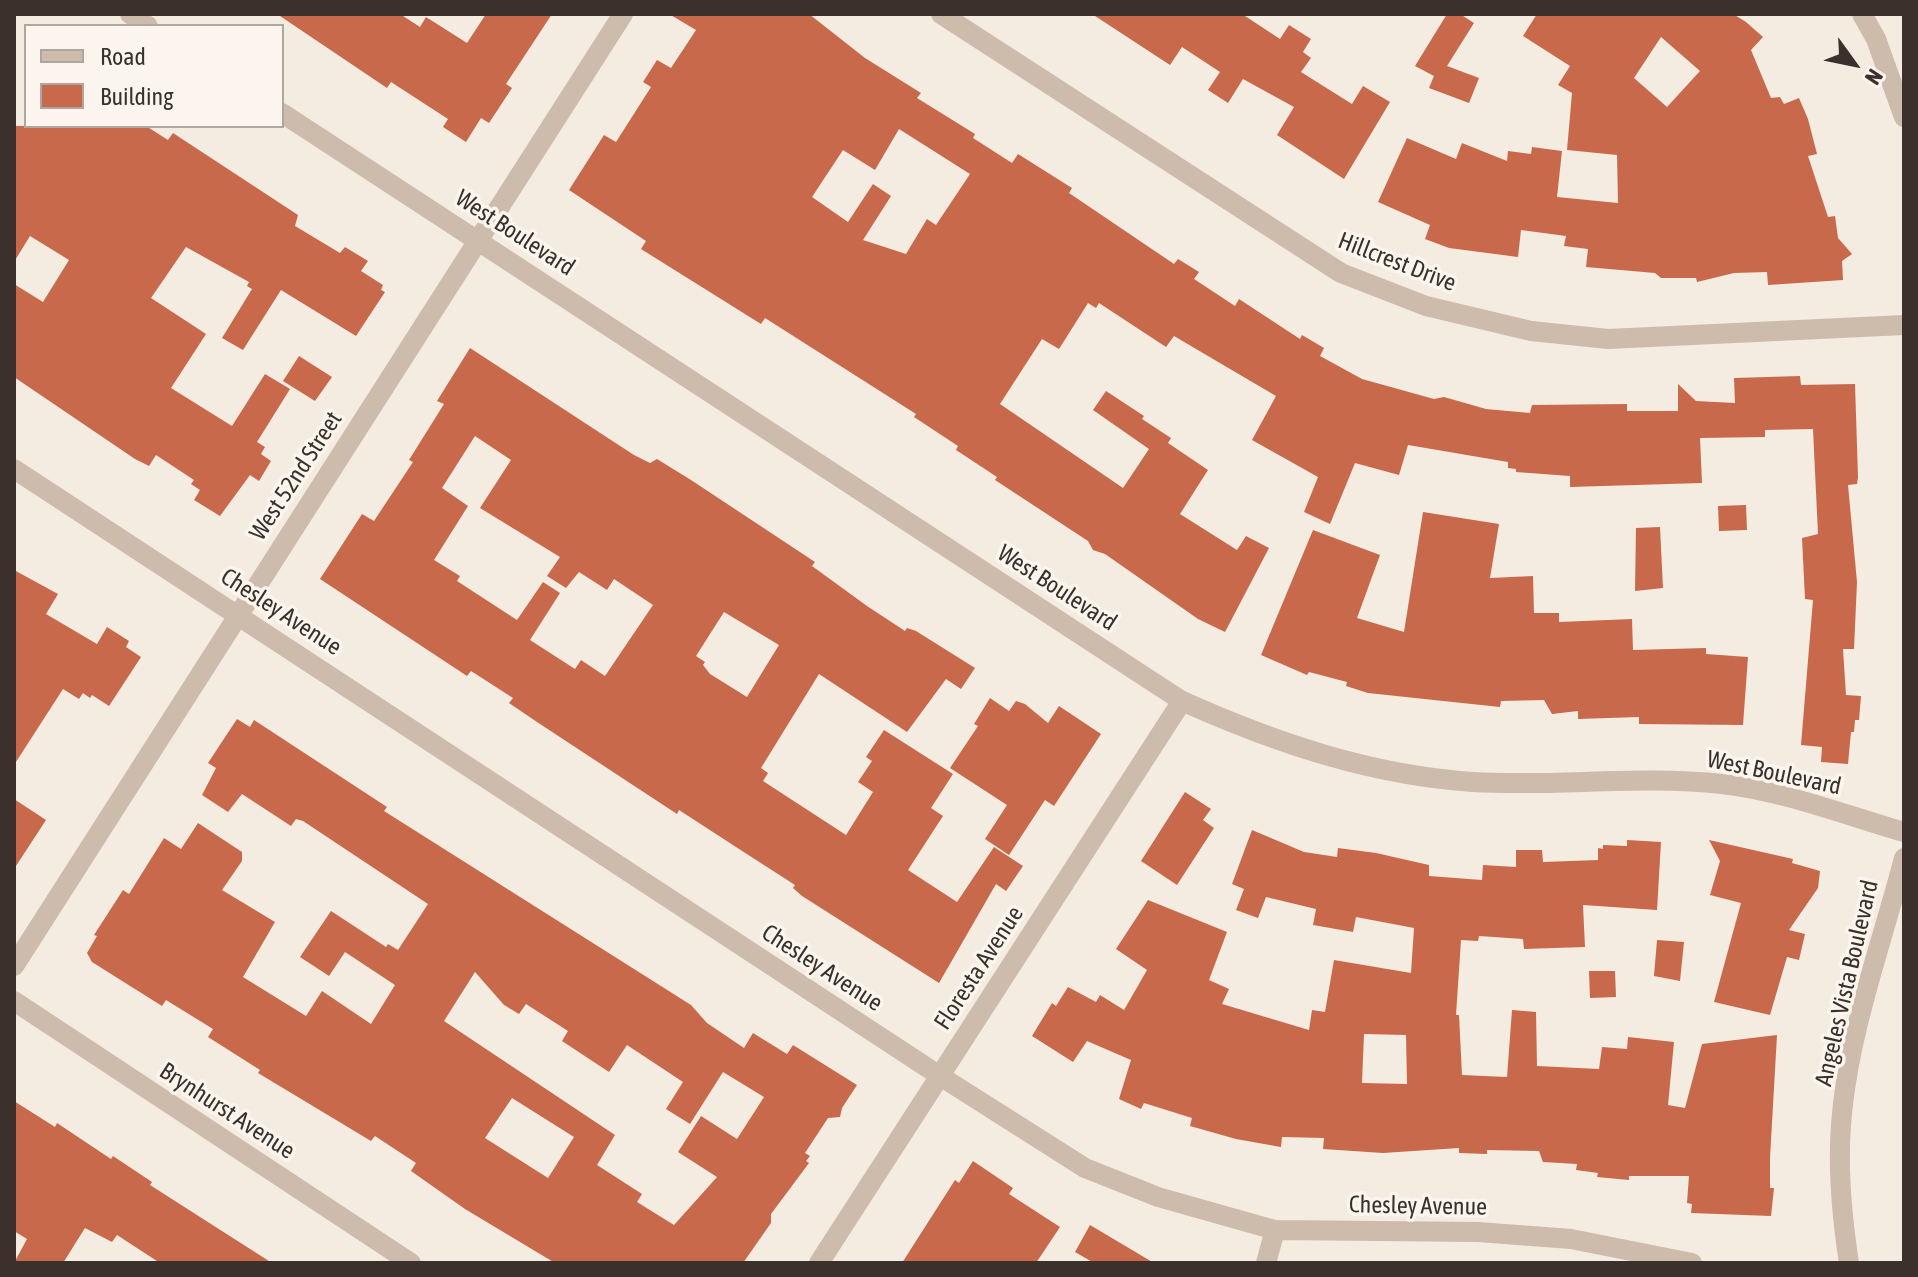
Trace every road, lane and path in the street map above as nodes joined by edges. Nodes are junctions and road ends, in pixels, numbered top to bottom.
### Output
1 (623, 14) edge
2 (941, 14) edge
3 (1862, 14) edge
4 (284, 114) edge
5 (1904, 117) edge
6 (479, 240) junction
7 (1904, 325) edge
8 (14, 469) edge
9 (238, 615) junction
10 (1182, 701) junction
11 (1904, 832) edge
12 (1904, 858) edge
13 (14, 966) edge
14 (14, 1001) edge
15 (940, 1076) junction
16 (1275, 1230) junction
17 (411, 1263) edge
18 (819, 1263) edge
19 (1266, 1263) edge
20 (1692, 1263) edge
21 (1849, 1263) edge

1 - 6 street, West 52nd Street
2 - 7 street, Hillcrest Drive
3 - 5 street
4 - 6 street, West Boulevard
6 - 9 street, West 52nd Street
6 - 10 street, West Boulevard
8 - 9 street, Chesley Avenue
9 - 13 street, West 52nd Street
9 - 15 street, Chesley Avenue
10 - 11 street, West Boulevard
10 - 15 street, Floresta Avenue
12 - 21 street, Angeles Vista Boulevard
14 - 17 street, Brynhurst Avenue
15 - 16 street, Chesley Avenue
15 - 18 street, Floresta Avenue
16 - 19 street
16 - 20 street, Chesley Avenue

